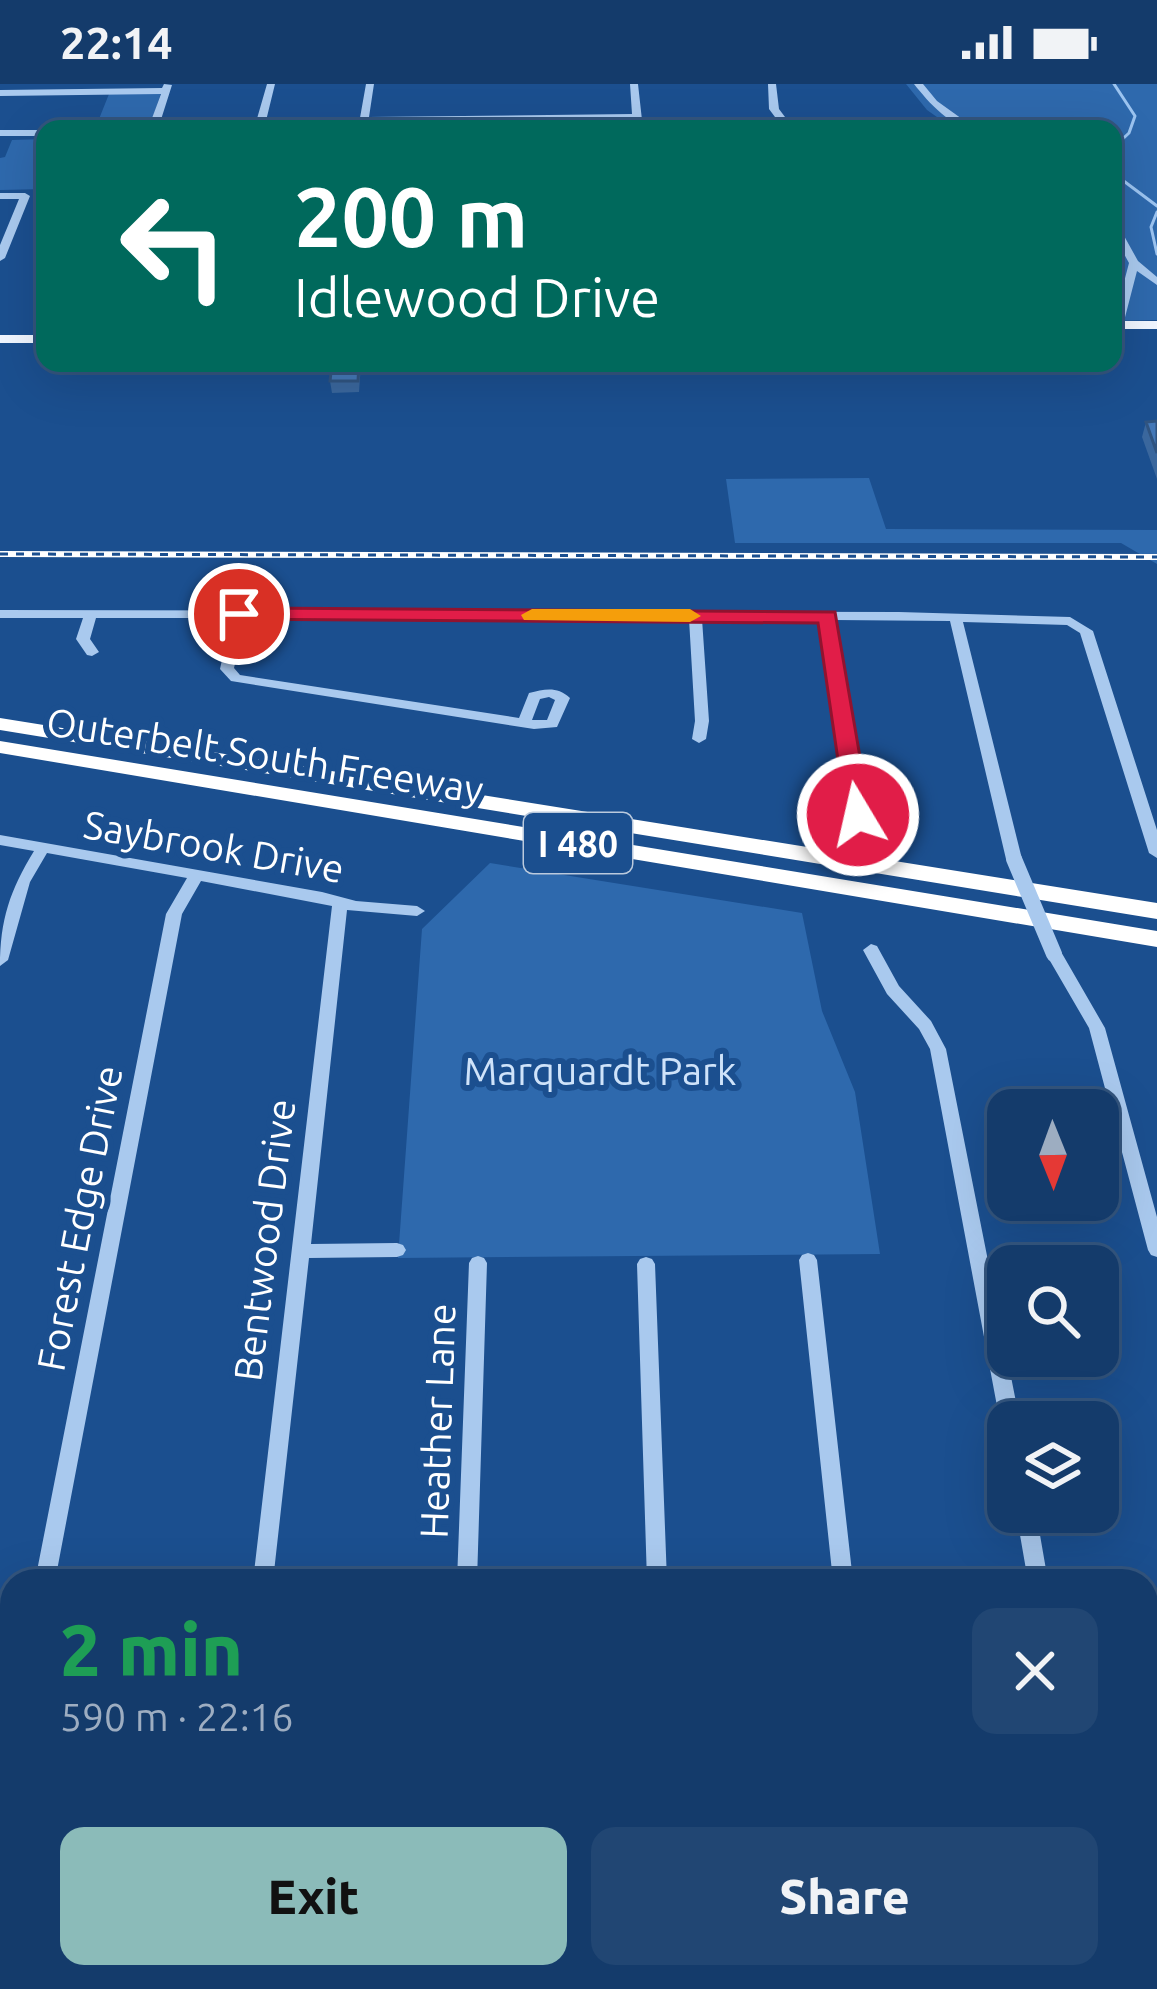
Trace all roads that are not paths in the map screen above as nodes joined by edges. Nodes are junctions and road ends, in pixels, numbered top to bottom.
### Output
1 (271, 84) edge
2 (370, 84) edge
3 (634, 84) edge
4 (772, 84) edge
5 (918, 84) edge
6 (167, 87) edge
7 (0, 93) edge
8 (156, 120) edge
9 (262, 120) edge
10 (364, 120) edge
11 (638, 120) edge
12 (782, 120) edge
13 (958, 120) edge
14 (0, 133) edge
15 (36, 133) edge
16 (0, 196) edge
17 (4, 239) edge
18 (1122, 241) edge
19 (0, 258) edge
20 (1134, 263) junction
21 (1157, 281) edge
22 (1122, 302) edge
23 (1122, 325) edge
24 (1157, 325) edge
25 (0, 339) edge
26 (36, 339) edge
27 (0, 614) edge
28 (91, 614) junction
29 (239, 614) junction
30 (695, 616) junction
31 (828, 616) junction
32 (956, 619) junction
33 (92, 652) dead end
34 (524, 723) dead end
35 (0, 724) edge
36 (699, 740) dead end
37 (0, 747) edge
38 (886, 819) dead end
39 (0, 840) edge
40 (44, 848) junction
41 (1157, 853) edge
42 (197, 874) junction
43 (340, 906) junction
44 (417, 911) dead end
45 (1157, 911) edge
46 (1157, 939) edge
47 (871, 950) dead end
48 (0, 960) edge
49 (397, 1250) dead end
50 (1157, 1250) edge
51 (299, 1251) junction
52 (808, 1260) dead end
53 (478, 1263) dead end
54 (646, 1264) dead end
55 (1006, 1401) edge
56 (1030, 1533) edge
57 (47, 1569) edge
58 (263, 1569) edge
59 (467, 1569) edge
60 (657, 1569) edge
61 (842, 1569) edge
62 (1036, 1569) edge

1 - 9 street
2 - 10 street
3 - 11 street
4 - 12 street
5 - 13 street
6 - 7 street
6 - 8 street
14 - 15 street
16 - 17 street
17 - 19 street
18 - 20 street
20 - 21 street
20 - 22 street
23 - 24 main road
25 - 26 main road
27 - 28 street
28 - 29 street
28 - 33 street
29 - 30 street
29 - 34 street
30 - 31 street
30 - 36 street
31 - 32 street
31 - 38 street
32 - 41 street
32 - 50 street, bridge
35 - 45 highway, Outerbelt South Freeway / I 480
37 - 46 highway, Outerbelt South Freeway / I 480
39 - 40 street, Saybrook Drive
40 - 42 street, Saybrook Drive
40 - 48 street
42 - 43 street, Saybrook Drive
42 - 57 street, Forest Edge Drive
43 - 44 street, Saybrook Drive
43 - 51 street, Bentwood Drive
47 - 55 street
49 - 51 street
51 - 58 street, Bentwood Drive
52 - 61 street
53 - 59 street, Heather Lane
54 - 60 street
56 - 62 street

